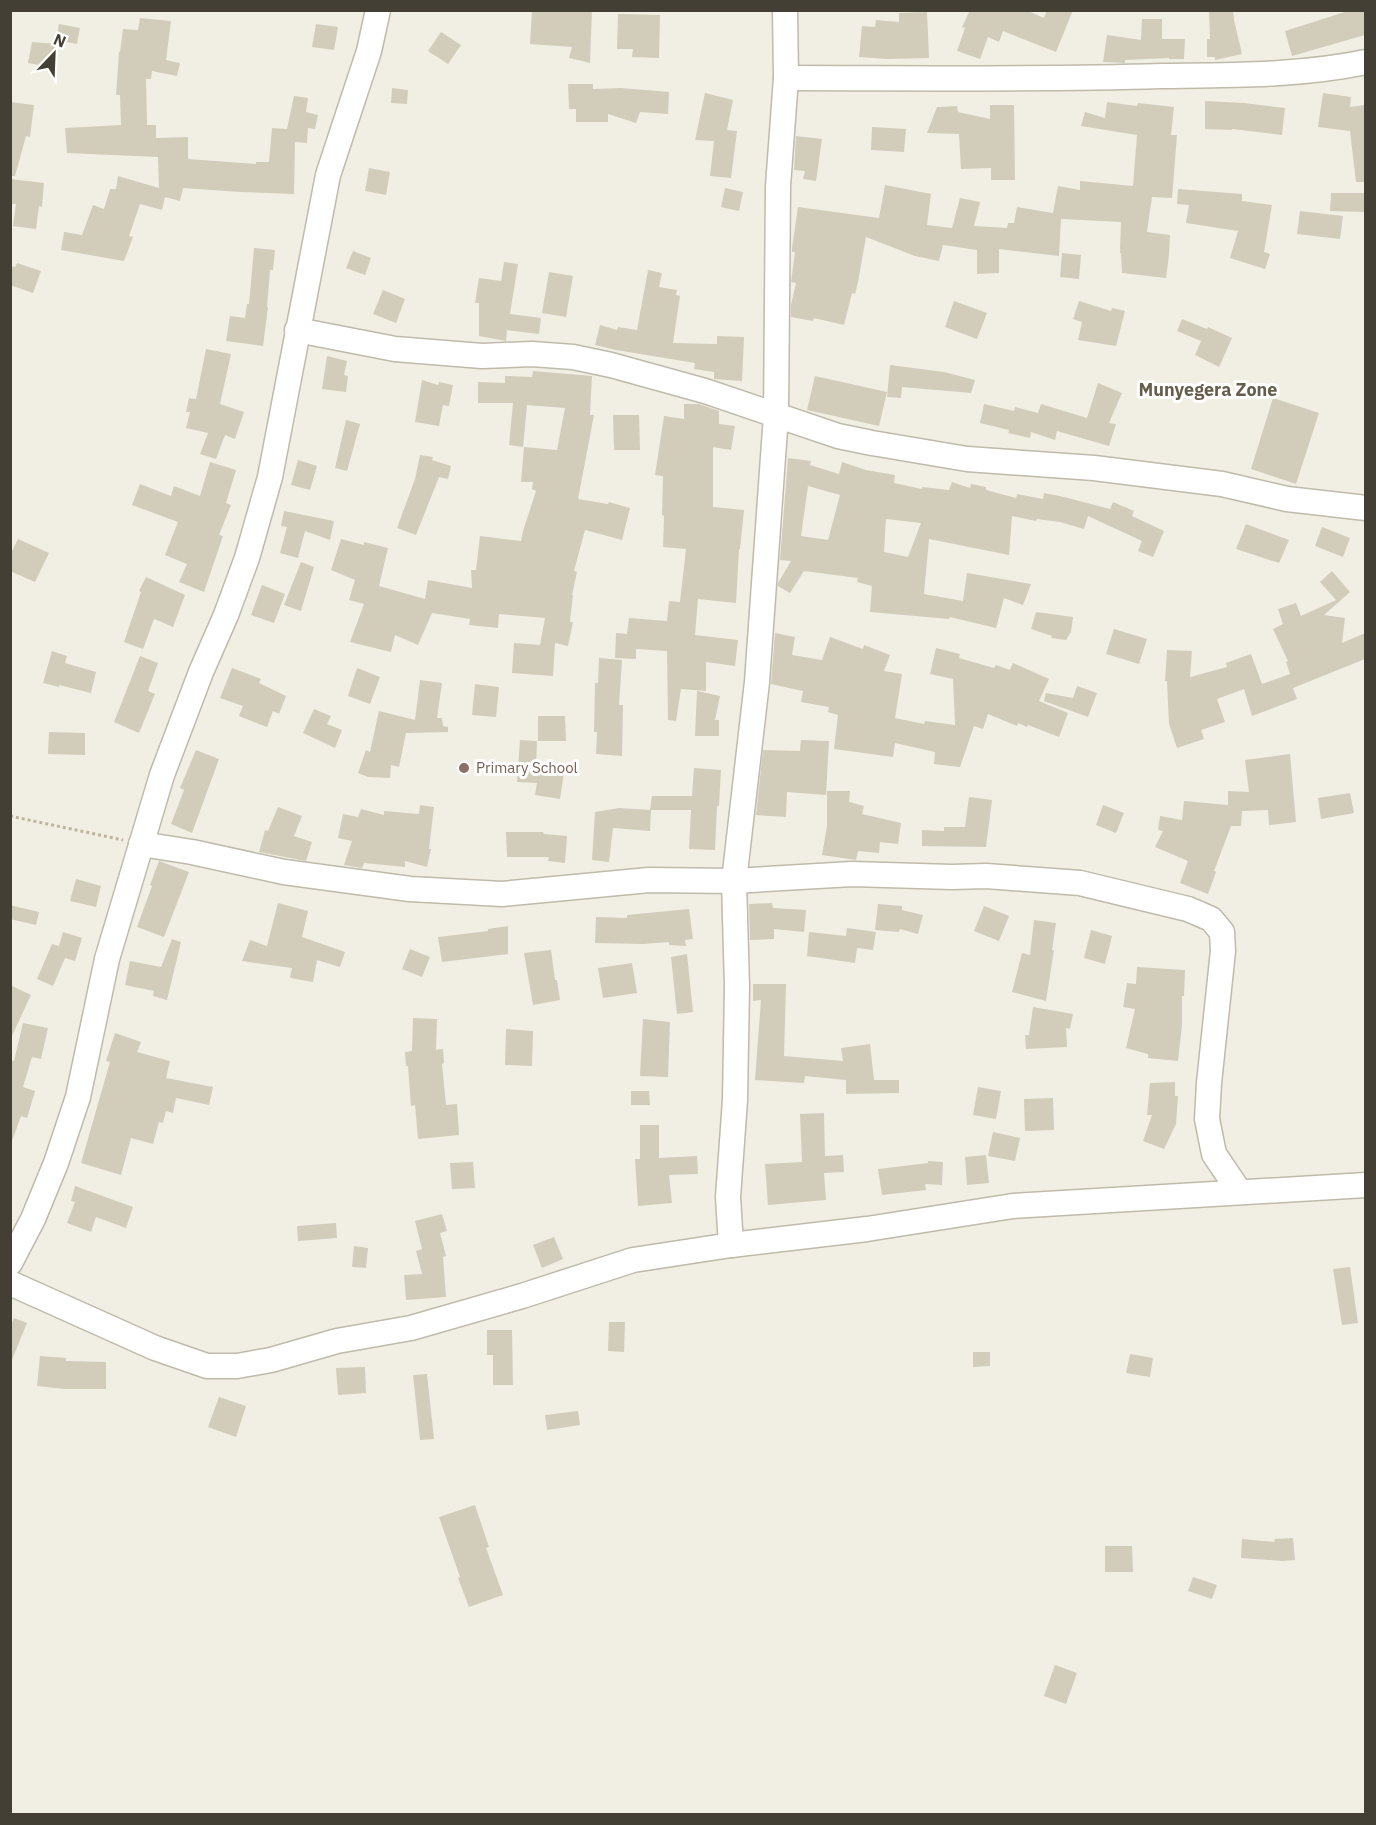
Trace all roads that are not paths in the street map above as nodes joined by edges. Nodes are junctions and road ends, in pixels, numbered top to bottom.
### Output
1 (378, 10) edge
2 (785, 10) edge
3 (1365, 62) edge
4 (786, 78) junction
5 (297, 330) junction
6 (776, 415) junction
7 (1365, 508) edge
8 (141, 844) junction
9 (734, 881) junction
10 (1365, 1185) edge
11 (1239, 1191) junction
12 (731, 1245) junction
13 (10, 1263) edge
14 (10, 1284) edge

1 - 5 street
2 - 4 street
3 - 4 street
4 - 6 street
5 - 6 street
5 - 8 street
6 - 7 street
6 - 9 street
8 - 9 street
8 - 13 street
9 - 11 street
9 - 12 street
10 - 11 street
11 - 12 street
12 - 14 street

